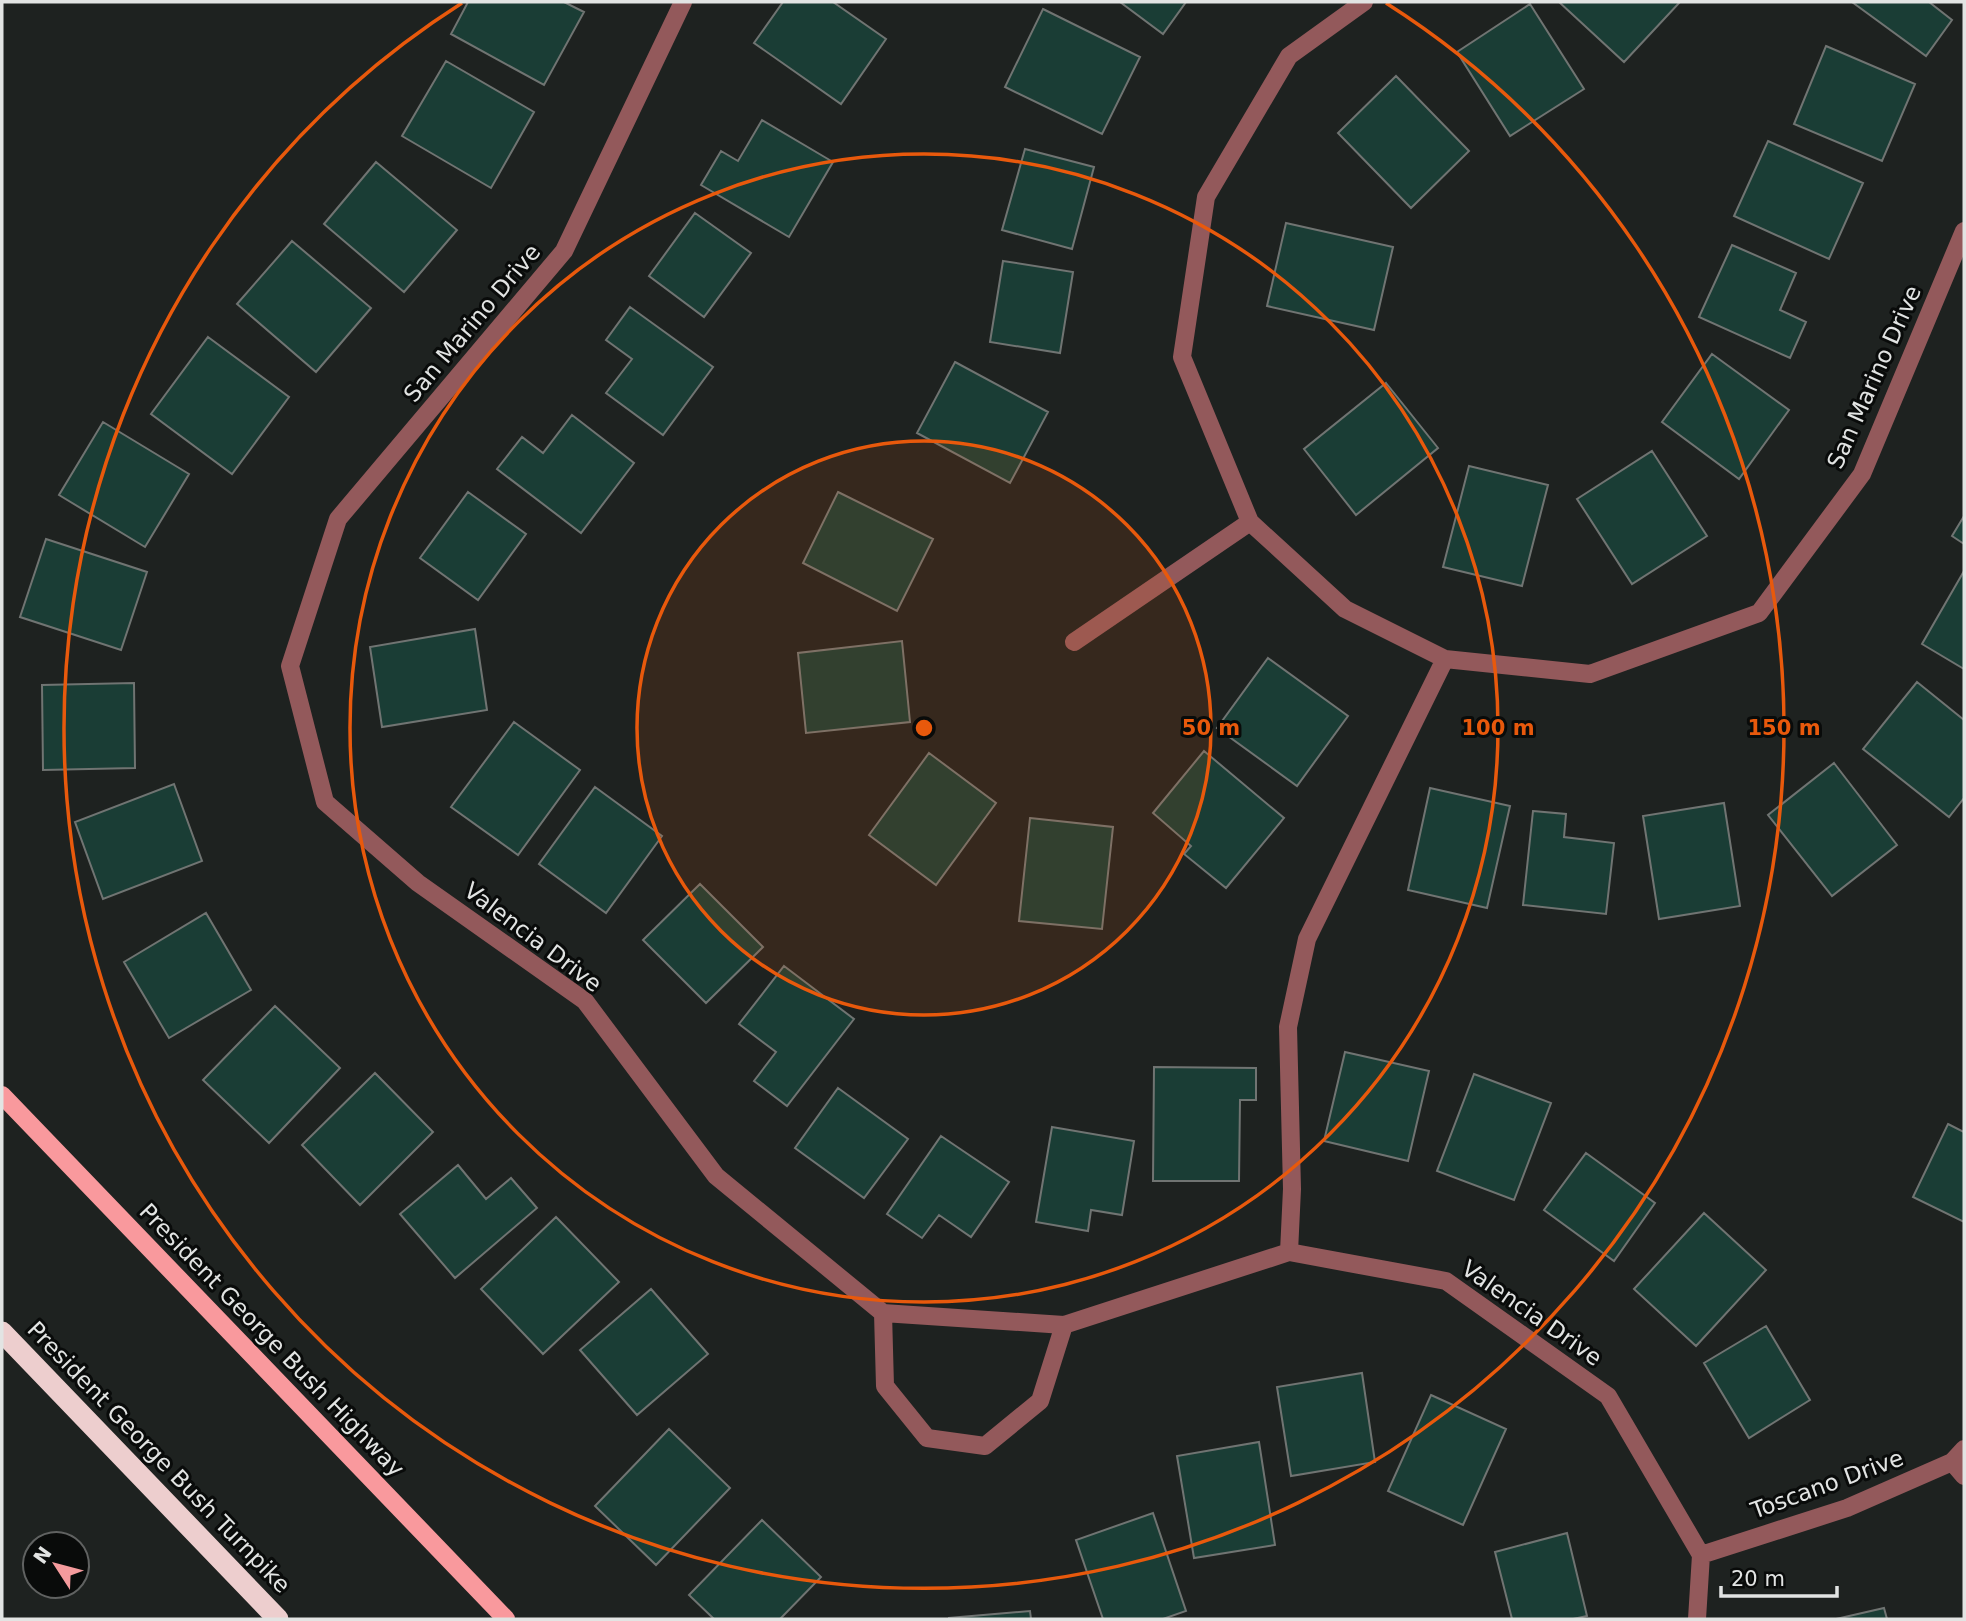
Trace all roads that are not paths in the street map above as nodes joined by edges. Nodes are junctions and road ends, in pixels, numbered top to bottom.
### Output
1 (683, 2) edge
2 (1364, 2) edge
3 (1964, 231) edge
4 (1250, 522) junction
5 (1074, 642) dead end
6 (1445, 659) junction
7 (290, 666) joint
8 (2, 1096) edge
9 (1289, 1252) junction
10 (883, 1313) junction
11 (1064, 1325) junction
12 (2, 1332) edge
13 (1960, 1462) edge
14 (1701, 1555) junction
15 (278, 1619) edge
16 (506, 1619) edge
17 (1697, 1619) edge

1 - 7 street, San Marino Drive
2 - 4 street, San Marino Drive
3 - 6 street, San Marino Drive
4 - 5 street
4 - 6 street, San Marino Drive
6 - 9 street
7 - 10 street, Valencia Drive
8 - 16 main road, President George Bush Highway
9 - 11 street, Valencia Drive
9 - 14 street, Valencia Drive
10 - 11 street, Valencia Drive
10 - 11 street
12 - 15 highway, President George Bush Turnpike
13 - 14 street, Toscano Drive
14 - 17 street

